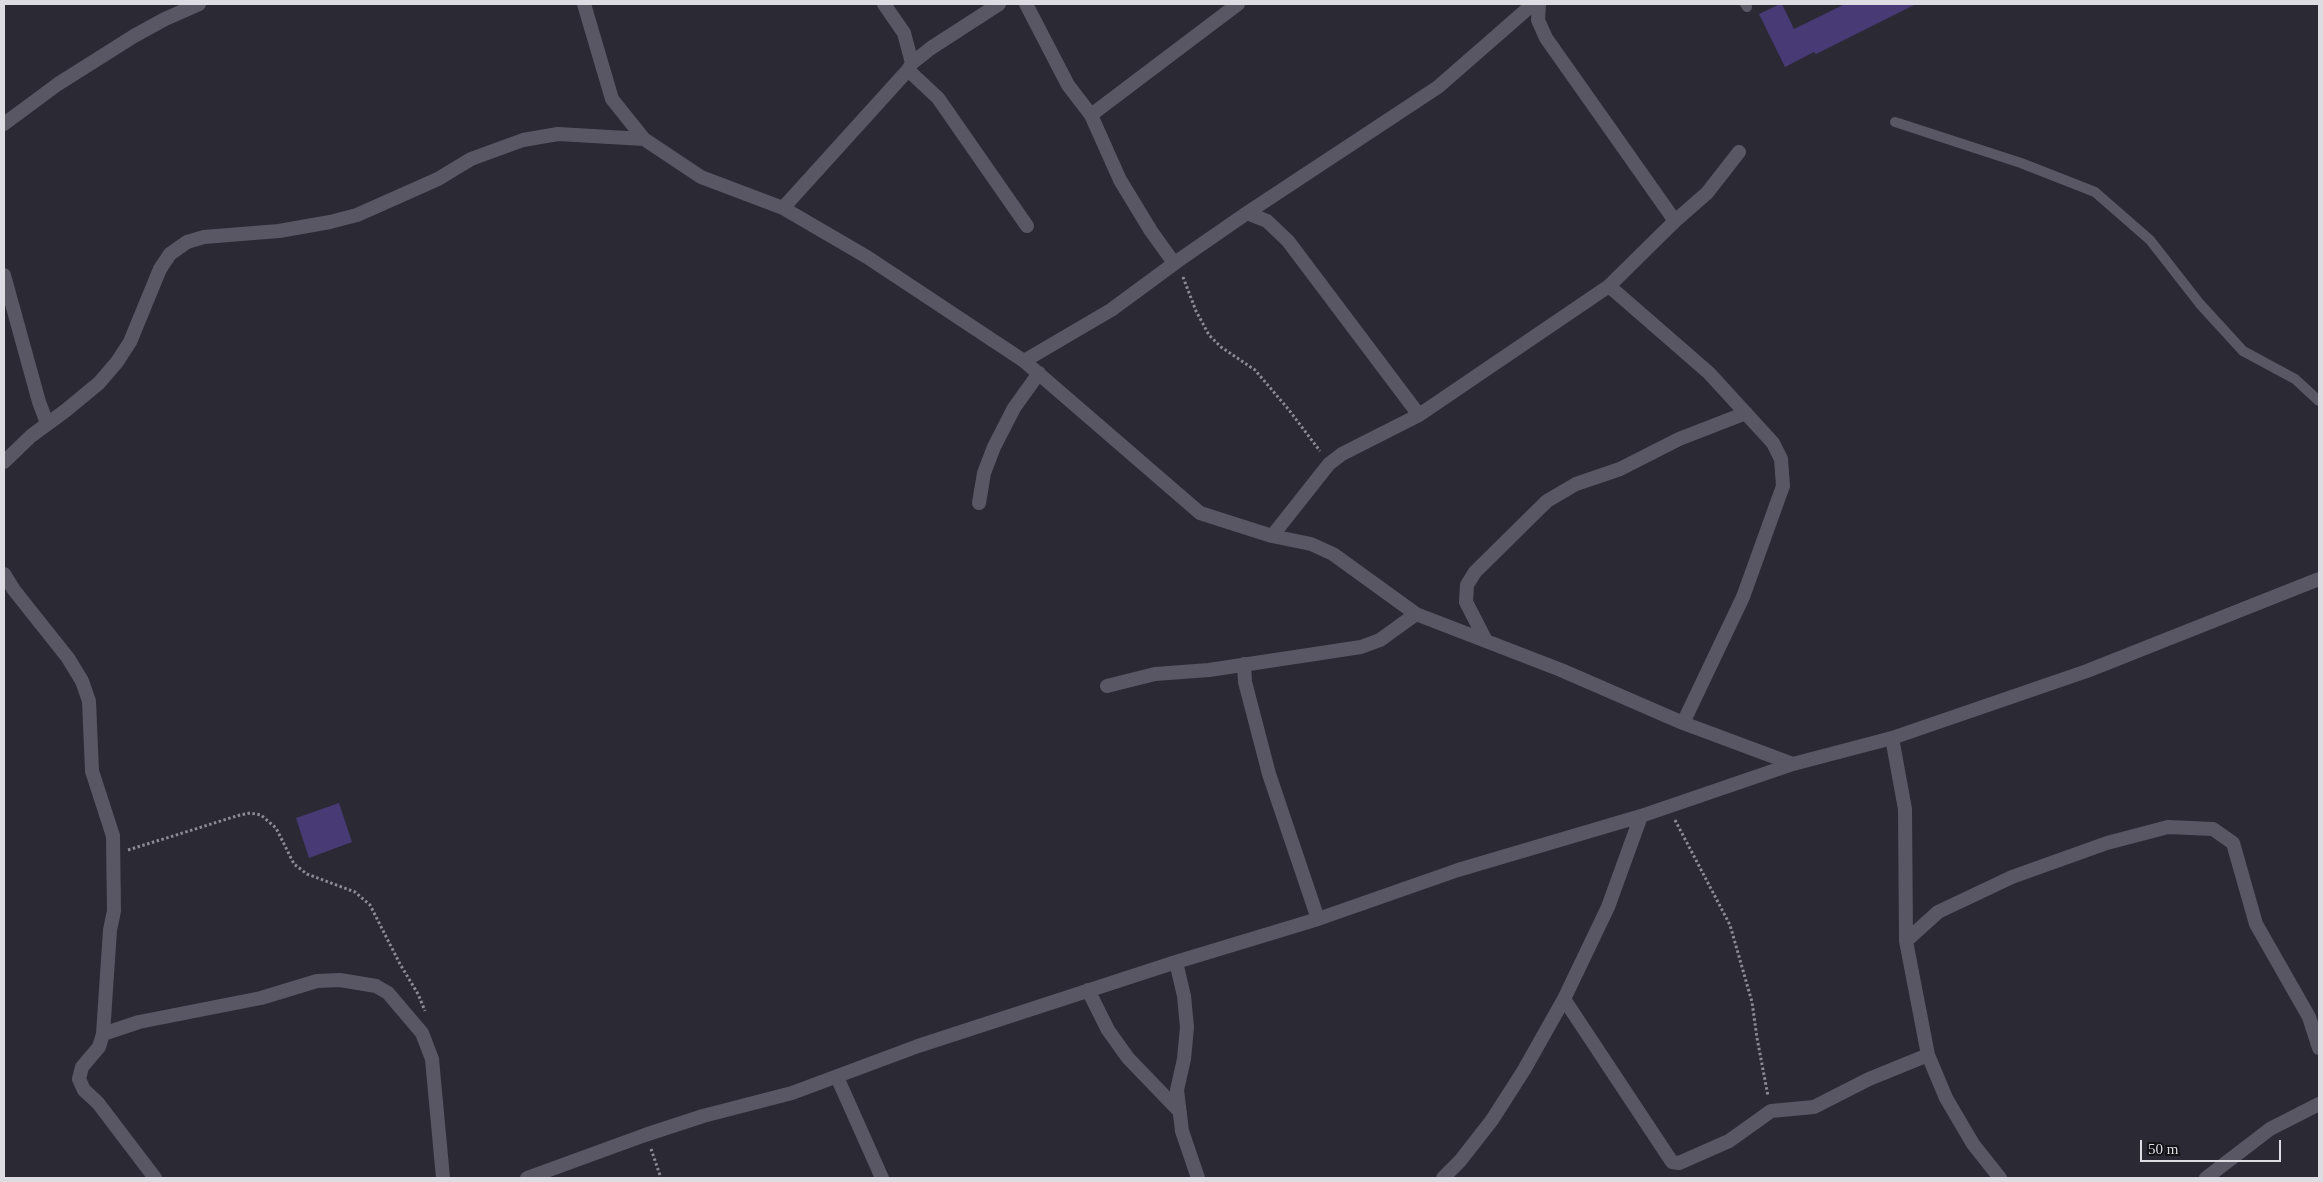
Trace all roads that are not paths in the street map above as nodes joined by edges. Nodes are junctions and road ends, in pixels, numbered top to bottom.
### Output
1 (199, 4) edge
2 (584, 4) edge
3 (884, 4) edge
4 (999, 4) edge
5 (1026, 4) edge
6 (1238, 4) edge
7 (1533, 4) edge
8 (1539, 4) edge
9 (910, 66) junction
10 (1091, 115) junction
11 (1895, 122) dead end
12 (4, 124) edge
13 (644, 139) junction
14 (1739, 152) dead end
15 (783, 208) junction
16 (1247, 213) junction
17 (1675, 221) junction
18 (1027, 226) dead end
19 (1176, 261) junction
20 (4, 275) edge
21 (1609, 286) junction
22 (1024, 361) junction
23 (1039, 372) junction
24 (2319, 401) edge
25 (1746, 413) junction
26 (1419, 415) junction
27 (48, 423) junction
28 (4, 462) edge
29 (979, 503) dead end
30 (1272, 536) junction
31 (4, 574) edge
32 (2319, 579) edge
33 (1416, 614) junction
34 (1486, 641) junction
35 (1244, 664) junction
36 (1107, 686) dead end
37 (1683, 723) junction
38 (1892, 738) junction
39 (1793, 764) junction
40 (1641, 816) junction
41 (1318, 919) junction
42 (1906, 941) junction
43 (1176, 962) junction
44 (1088, 990) junction
45 (1564, 999) junction
46 (103, 1034) junction
47 (2319, 1048) edge
48 (1928, 1055) junction
49 (837, 1077) junction
50 (2319, 1104) edge
51 (1180, 1112) junction
52 (156, 1178) edge
53 (443, 1178) edge
54 (527, 1178) edge
55 (882, 1178) edge
56 (1198, 1178) edge
57 (1443, 1178) edge
58 (2000, 1178) edge
59 (2206, 1178) edge

1 - 12 street
2 - 13 street
3 - 9 street
4 - 9 street
5 - 10 street
6 - 10 street
7 - 16 street
8 - 17 street
9 - 15 street
9 - 18 street
10 - 19 street
11 - 24 lane
13 - 15 street
13 - 27 street
14 - 17 street
15 - 22 street
16 - 19 street
16 - 26 street
17 - 21 street
19 - 22 street
20 - 27 street
21 - 25 street
21 - 26 street
22 - 23 street
23 - 29 street
23 - 30 street
25 - 34 street
25 - 37 street
26 - 30 street
27 - 28 street
30 - 33 street
31 - 46 street
32 - 38 street
33 - 34 street
33 - 35 street
34 - 37 street
35 - 36 street
35 - 41 street
37 - 39 street
38 - 39 street
38 - 42 street
39 - 40 street
40 - 41 street
40 - 45 street
41 - 43 street
42 - 47 street
42 - 48 street
43 - 44 street
43 - 51 street
44 - 49 street
44 - 51 street
45 - 48 street
45 - 57 street
46 - 52 street
46 - 53 street
48 - 58 street
49 - 54 street
49 - 55 street
50 - 59 street
51 - 56 street

